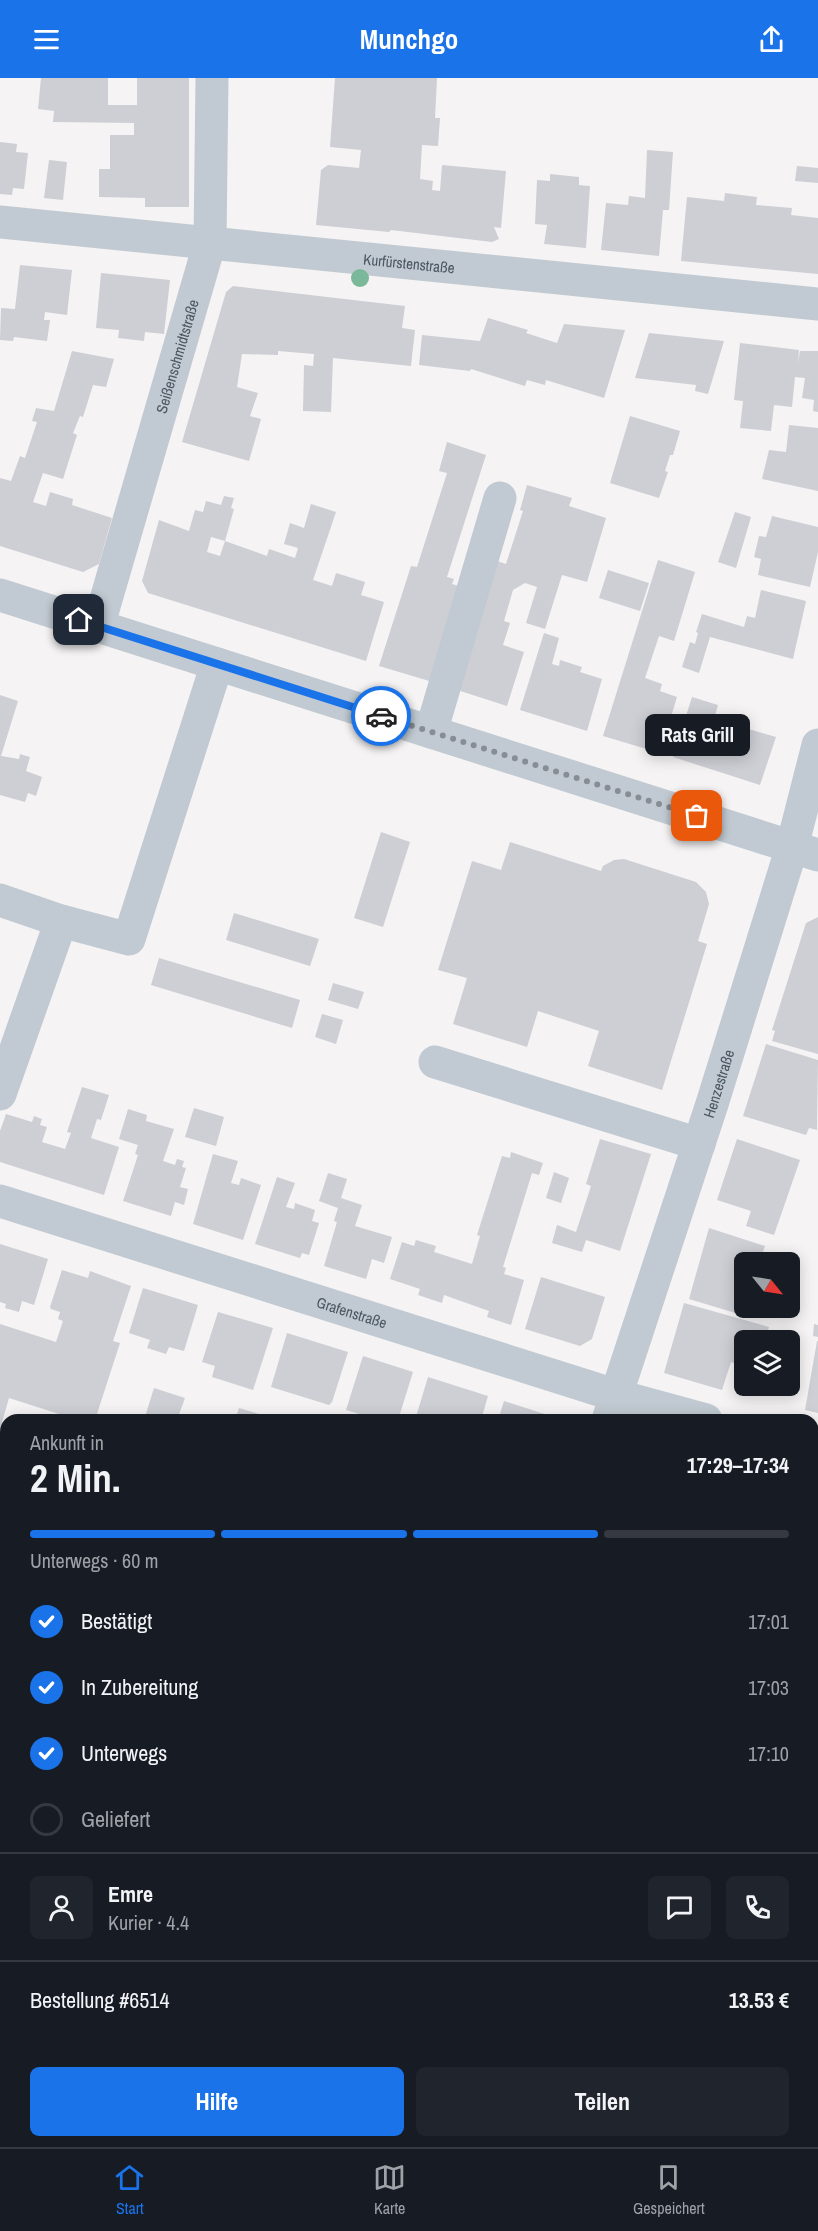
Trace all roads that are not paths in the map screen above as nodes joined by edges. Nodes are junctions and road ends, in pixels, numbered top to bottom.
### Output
1 (213, 78) edge
2 (0, 222) edge
3 (210, 242) junction
4 (818, 304) edge
5 (500, 498) dead end
6 (0, 595) edge
7 (98, 627) junction
8 (217, 664) junction
9 (431, 732) junction
10 (818, 745) edge
11 (805, 851) edge
12 (0, 900) edge
13 (61, 921) junction
14 (435, 1062) dead end
15 (0, 1094) edge
16 (699, 1144) junction
17 (0, 1201) edge
18 (613, 1408) edge
19 (659, 1414) edge

1 - 3 street, Seißenschmidtstraße
2 - 3 street, Kurfürstenstraße
3 - 4 street, Kurfürstenstraße
3 - 7 street, Seißenschmidtstraße
5 - 9 street
6 - 7 street
7 - 8 street
8 - 9 street
8 - 13 street
9 - 11 street
10 - 11 street, Henzestraße
11 - 16 street, Henzestraße
12 - 13 street
13 - 15 street
14 - 16 street
16 - 18 street, Henzestraße
17 - 18 street, Grafenstraße
18 - 19 street, Grafenstraße

